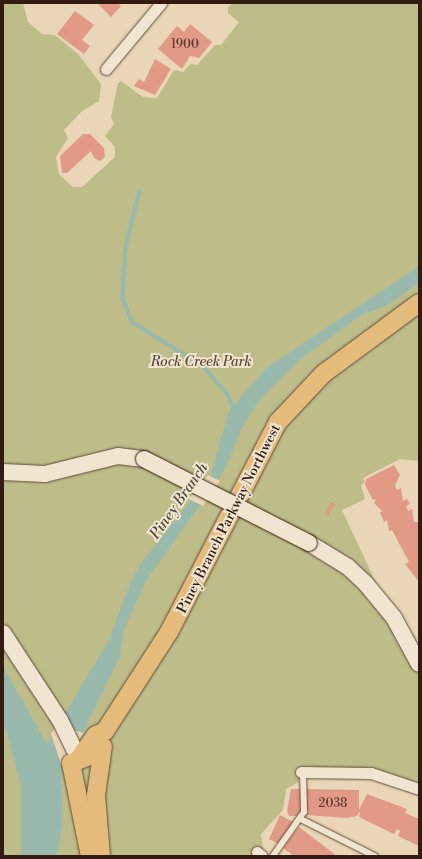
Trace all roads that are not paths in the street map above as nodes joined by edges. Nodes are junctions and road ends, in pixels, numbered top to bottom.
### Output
1 (161, 3) edge
2 (106, 69) dead end
3 (419, 303) edge
4 (3, 472) edge
5 (3, 633) edge
6 (419, 664) edge
7 (104, 738) junction
8 (73, 758) junction
9 (302, 772) joint
10 (419, 789) edge
11 (301, 819) junction
12 (90, 856) edge
13 (101, 856) edge
14 (273, 856) edge
15 (375, 856) edge

1 - 2 street
3 - 7 main road, Piney Branch Parkway Northwest
4 - 6 street, bridge
5 - 8 street
7 - 8 main road, Piney Branch Parkway Northwest
7 - 13 main road
8 - 12 main road
8 - 13 main road
9 - 10 street
9 - 11 lane
11 - 14 lane
11 - 15 lane

